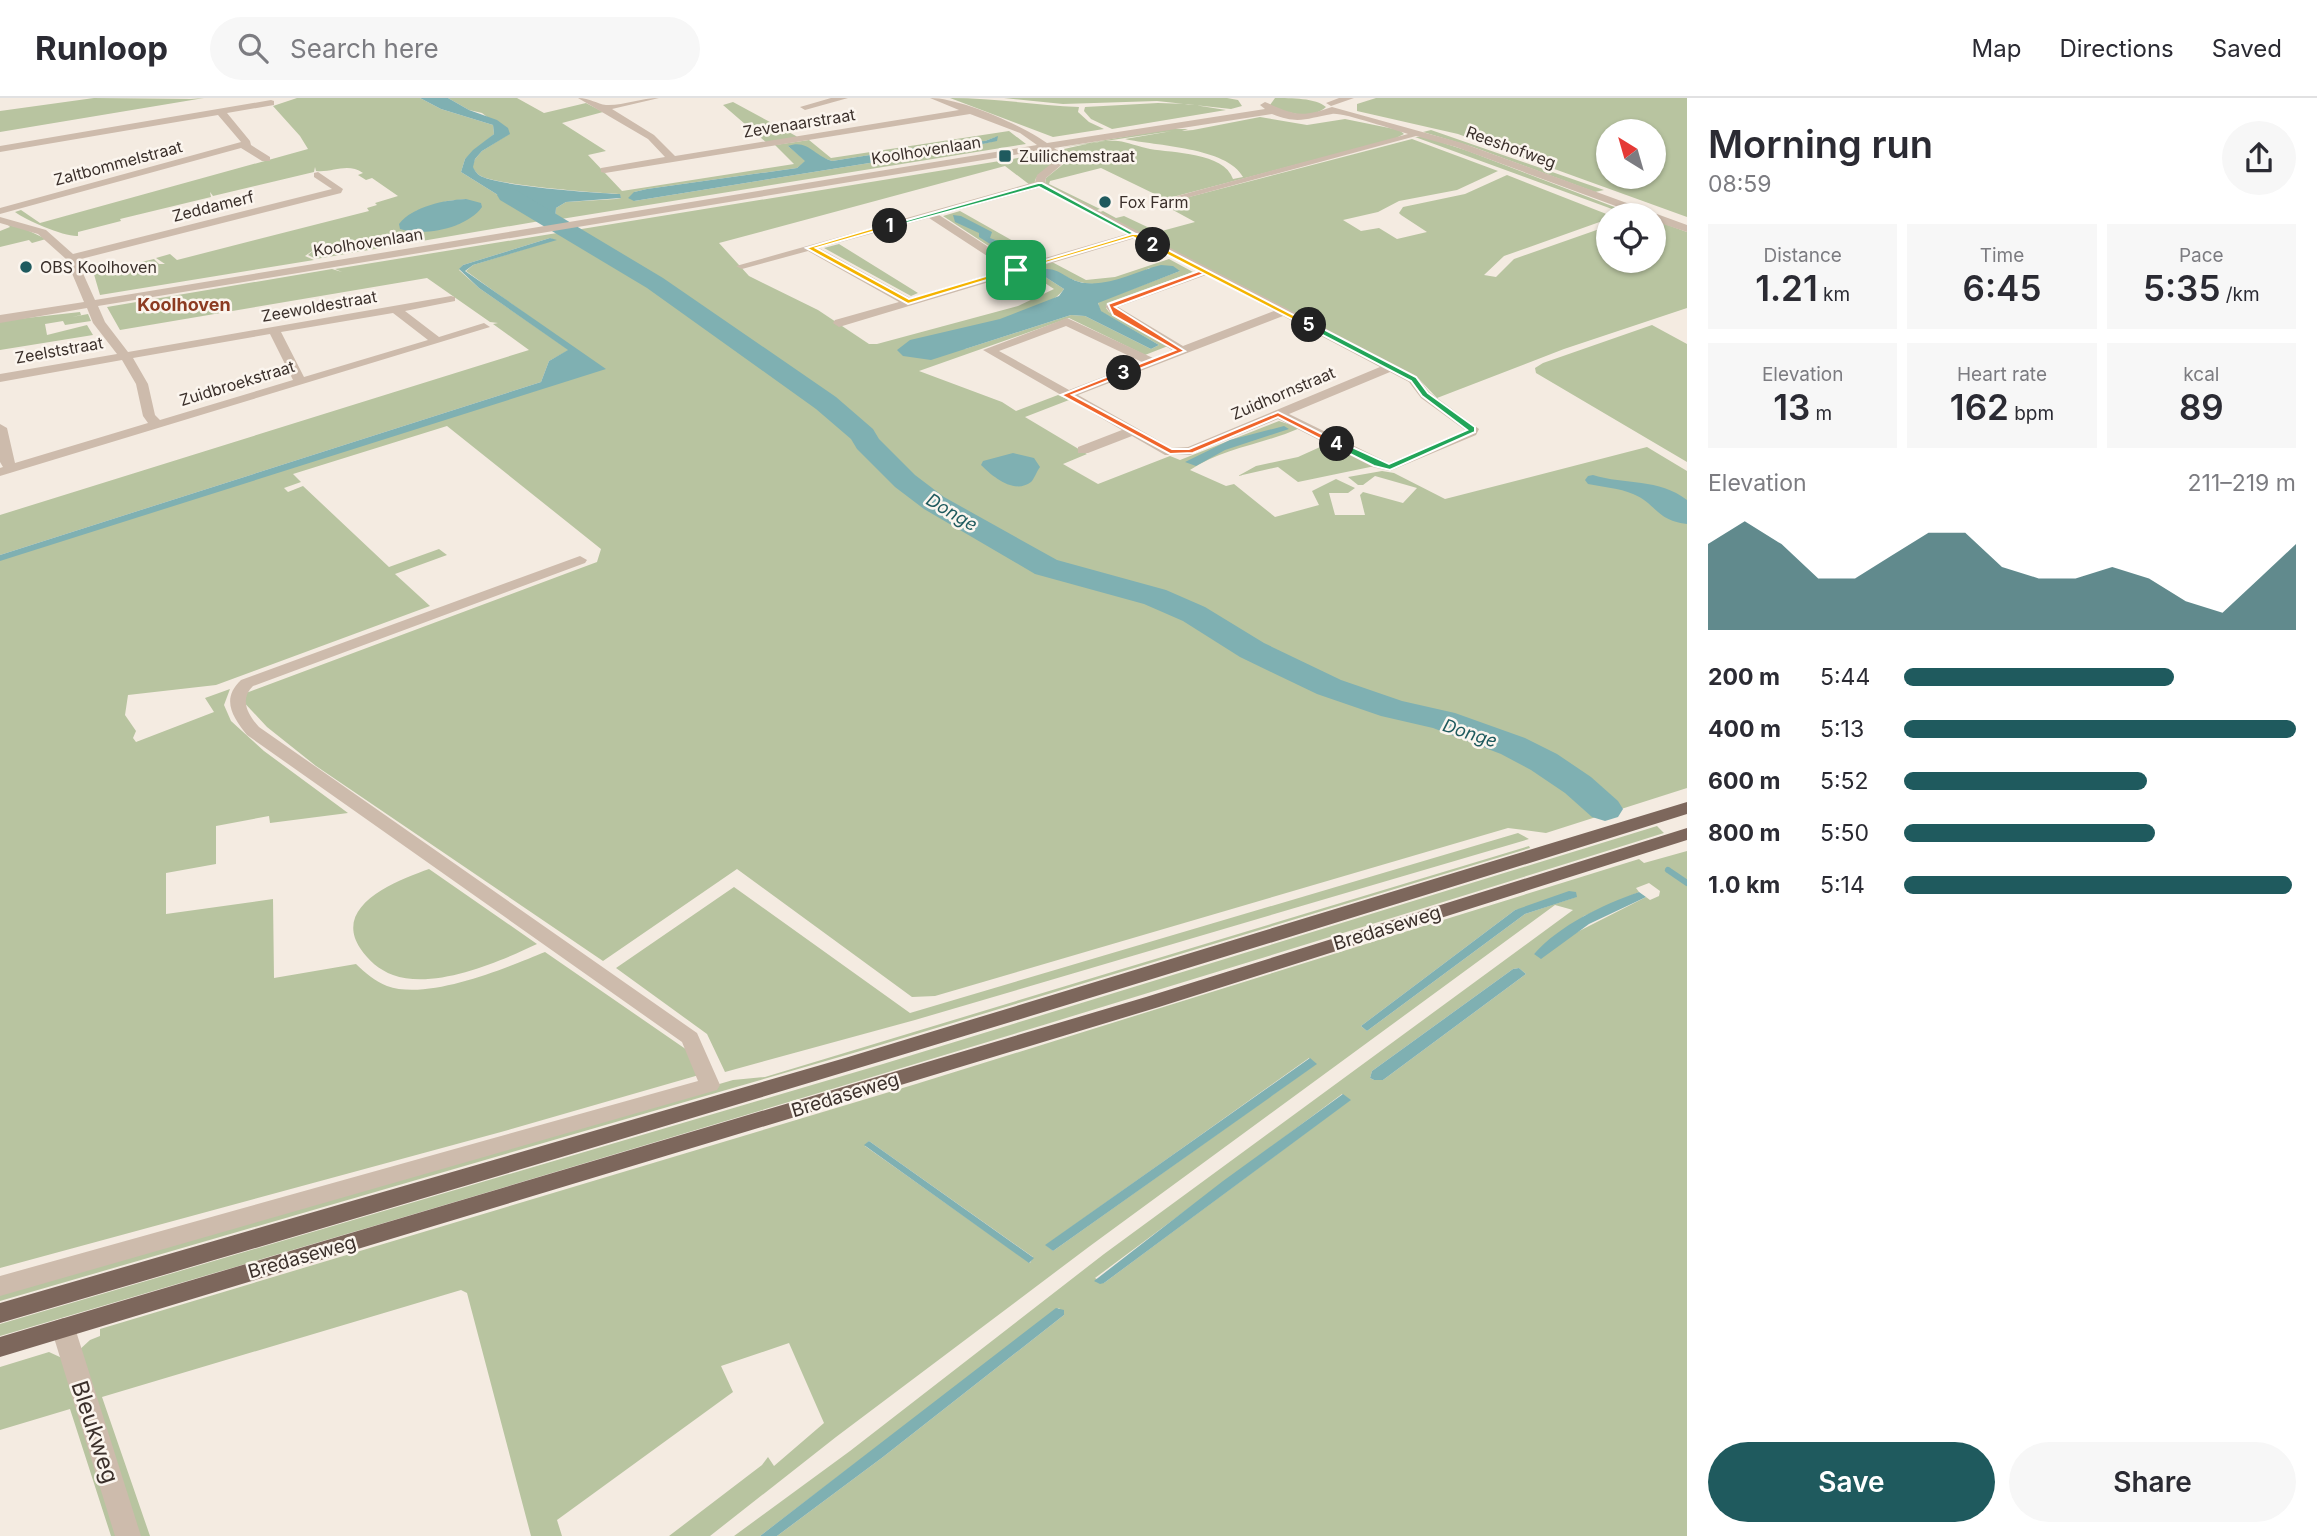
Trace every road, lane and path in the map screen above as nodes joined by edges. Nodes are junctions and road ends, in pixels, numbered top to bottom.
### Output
1 (583, 98) edge
2 (654, 98) edge
3 (843, 98) edge
4 (935, 98) edge
5 (1321, 98) edge
6 (1349, 98) edge
7 (271, 103) dead end
8 (1266, 103) edge
9 (805, 107) dead end
10 (604, 108) junction
11 (1329, 109) junction
12 (972, 111) junction
13 (221, 112) junction
14 (1410, 136) dead end
15 (244, 145) junction
16 (1046, 146) junction
17 (0, 149) edge
18 (266, 159) dead end
19 (672, 159) junction
20 (605, 170) dead end
21 (318, 174) dead end
22 (1040, 184) junction
23 (1171, 199) dead end
24 (1616, 203) edge
25 (0, 211) edge
26 (930, 214) junction
27 (0, 220) edge
28 (1666, 221) edge
29 (1687, 229) edge
30 (1134, 235) junction
31 (810, 248) junction
32 (71, 258) junction
33 (742, 266) dead end
34 (1016, 270) junction
35 (1205, 272) junction
36 (451, 299) dead end
37 (908, 302) junction
38 (90, 304) junction
39 (394, 309) junction
40 (1283, 312) junction
41 (0, 319) edge
42 (839, 323) dead end
43 (484, 327) dead end
44 (274, 330) junction
45 (438, 341) junction
46 (1181, 351) junction
47 (125, 356) junction
48 (1152, 362) junction
49 (1390, 367) junction
50 (0, 378) edge
51 (302, 382) junction
52 (1066, 395) junction
53 (1278, 414) junction
54 (157, 425) junction
55 (0, 428) edge
56 (1132, 431) junction
57 (1083, 450) dead end
58 (6, 470) edge
59 (580, 560) dead end
60 (1687, 808) edge
61 (1687, 834) edge
62 (0, 1286) edge
63 (0, 1312) edge
64 (63, 1328) junction
65 (0, 1347) edge
66 (128, 1536) edge

1 - 10 street
2 - 10 street
3 - 9 street
4 - 12 street
5 - 11 street
6 - 11 street
7 - 13 street
8 - 11 street, Koolhovenlaan
8 - 16 street, Koolhovenlaan
10 - 19 street
11 - 24 street, Reeshofweg
12 - 16 street
12 - 19 street, Zevenaarstraat
13 - 15 street
13 - 17 street
14 - 23 street
15 - 18 street
15 - 25 street, Zaltbommelstraat
16 - 22 street
16 - 38 street, Koolhovenlaan
19 - 20 street, Zevenaarstraat
21 - 32 street, Zeddamerf
22 - 26 street
22 - 30 street
26 - 31 street
26 - 34 street
27 - 32 street
28 - 29 street, Reeshofweg
30 - 34 street
30 - 35 street
31 - 33 street
31 - 37 street
32 - 38 street
34 - 37 street
35 - 40 street
35 - 46 street
36 - 39 street, Zeewoldestraat
37 - 42 street
38 - 41 street, Koolhovenlaan
38 - 47 street
39 - 44 street, Zeewoldestraat
39 - 45 street, Zeewoldestraat
40 - 46 street
40 - 49 street
43 - 45 street, Zuidbroekstraat
44 - 47 street, Zeewoldestraat
44 - 51 street
45 - 51 street, Zuidbroekstraat
46 - 48 street
47 - 50 street, Zeelststraat
47 - 54 street
48 - 52 street
48 - 52 street
49 - 53 street, Zuidhornstraat
49 - 53 street
51 - 54 street, Zuidbroekstraat
52 - 56 street
53 - 56 street, Zuidhornstraat
54 - 58 street, Zuidbroekstraat
55 - 58 street
56 - 57 street
59 - 62 street
60 - 63 main road, Bredaseweg
61 - 64 main road, Bredaseweg
64 - 65 main road, Bredaseweg
64 - 66 street, Bleukweg

